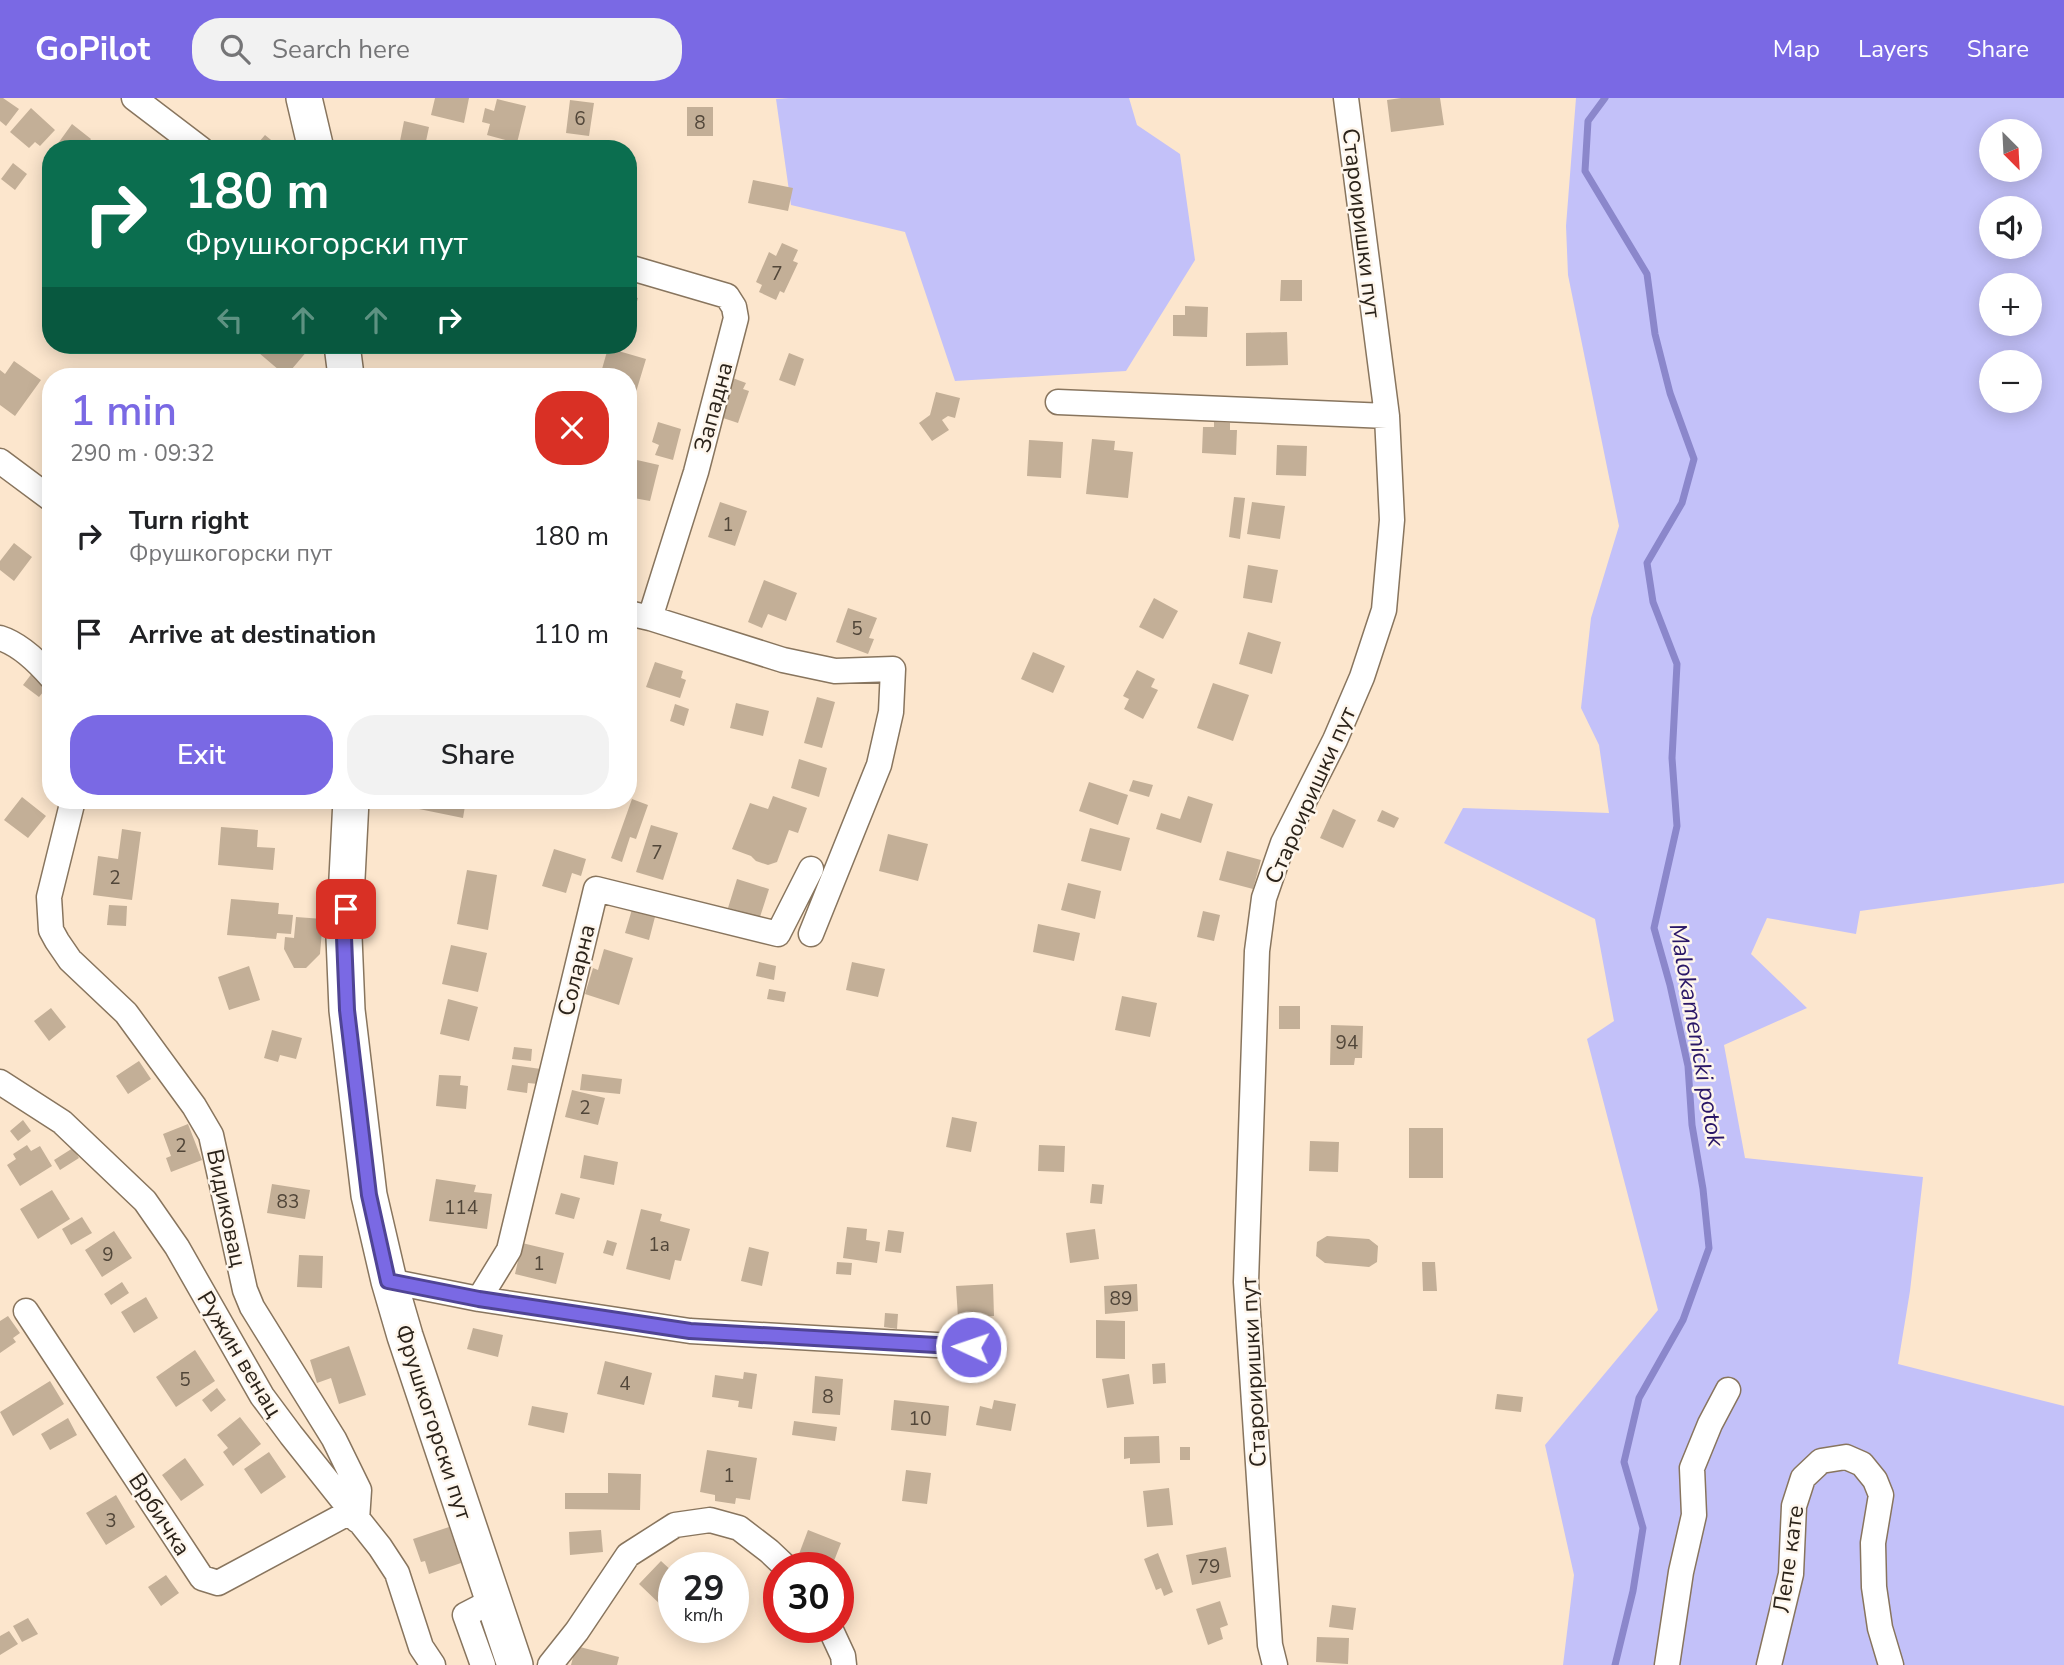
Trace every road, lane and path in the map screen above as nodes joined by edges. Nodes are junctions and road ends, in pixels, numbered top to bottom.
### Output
1 (134, 98) edge
2 (1346, 98) edge
3 (189, 140) edge
4 (637, 270) edge
5 (1058, 402) dead end
6 (1387, 416) junction
7 (0, 461) edge
8 (42, 492) edge
9 (639, 615) edge
10 (0, 638) edge
11 (42, 668) edge
12 (71, 809) edge
13 (351, 809) edge
14 (811, 869) dead end
15 (811, 934) dead end
16 (0, 1082) edge
17 (388, 1281) junction
18 (479, 1299) junction
19 (26, 1311) dead end
20 (971, 1347) dead end
21 (1728, 1390) dead end
22 (354, 1516) junction
23 (771, 1552) edge
24 (494, 1600) junction
25 (837, 1643) edge
26 (433, 1665) edge
27 (483, 1665) edge
28 (515, 1665) edge
29 (551, 1665) edge
30 (844, 1665) edge
31 (1275, 1665) edge
32 (1667, 1665) edge
33 (1769, 1665) edge
34 (1891, 1665) edge

1 - 3 street
2 - 6 street, Староиришки пут
4 - 9 street, Западна
5 - 6 street
6 - 31 street, Староиришки пут
7 - 8 street
9 - 15 street
10 - 11 street
12 - 22 street, Видиковац
13 - 17 street, Фрушкогорски пут
14 - 18 street, Соларна
16 - 22 street, Ружин венац
17 - 18 street
17 - 24 street, Фрушкогорски пут
18 - 20 street
19 - 22 street, Врбичка
21 - 32 street
22 - 26 street, Ружин венац
23 - 29 street
24 - 27 street
24 - 28 street, Фрушкогорски пут
25 - 30 street
33 - 34 street, Лепе кате

